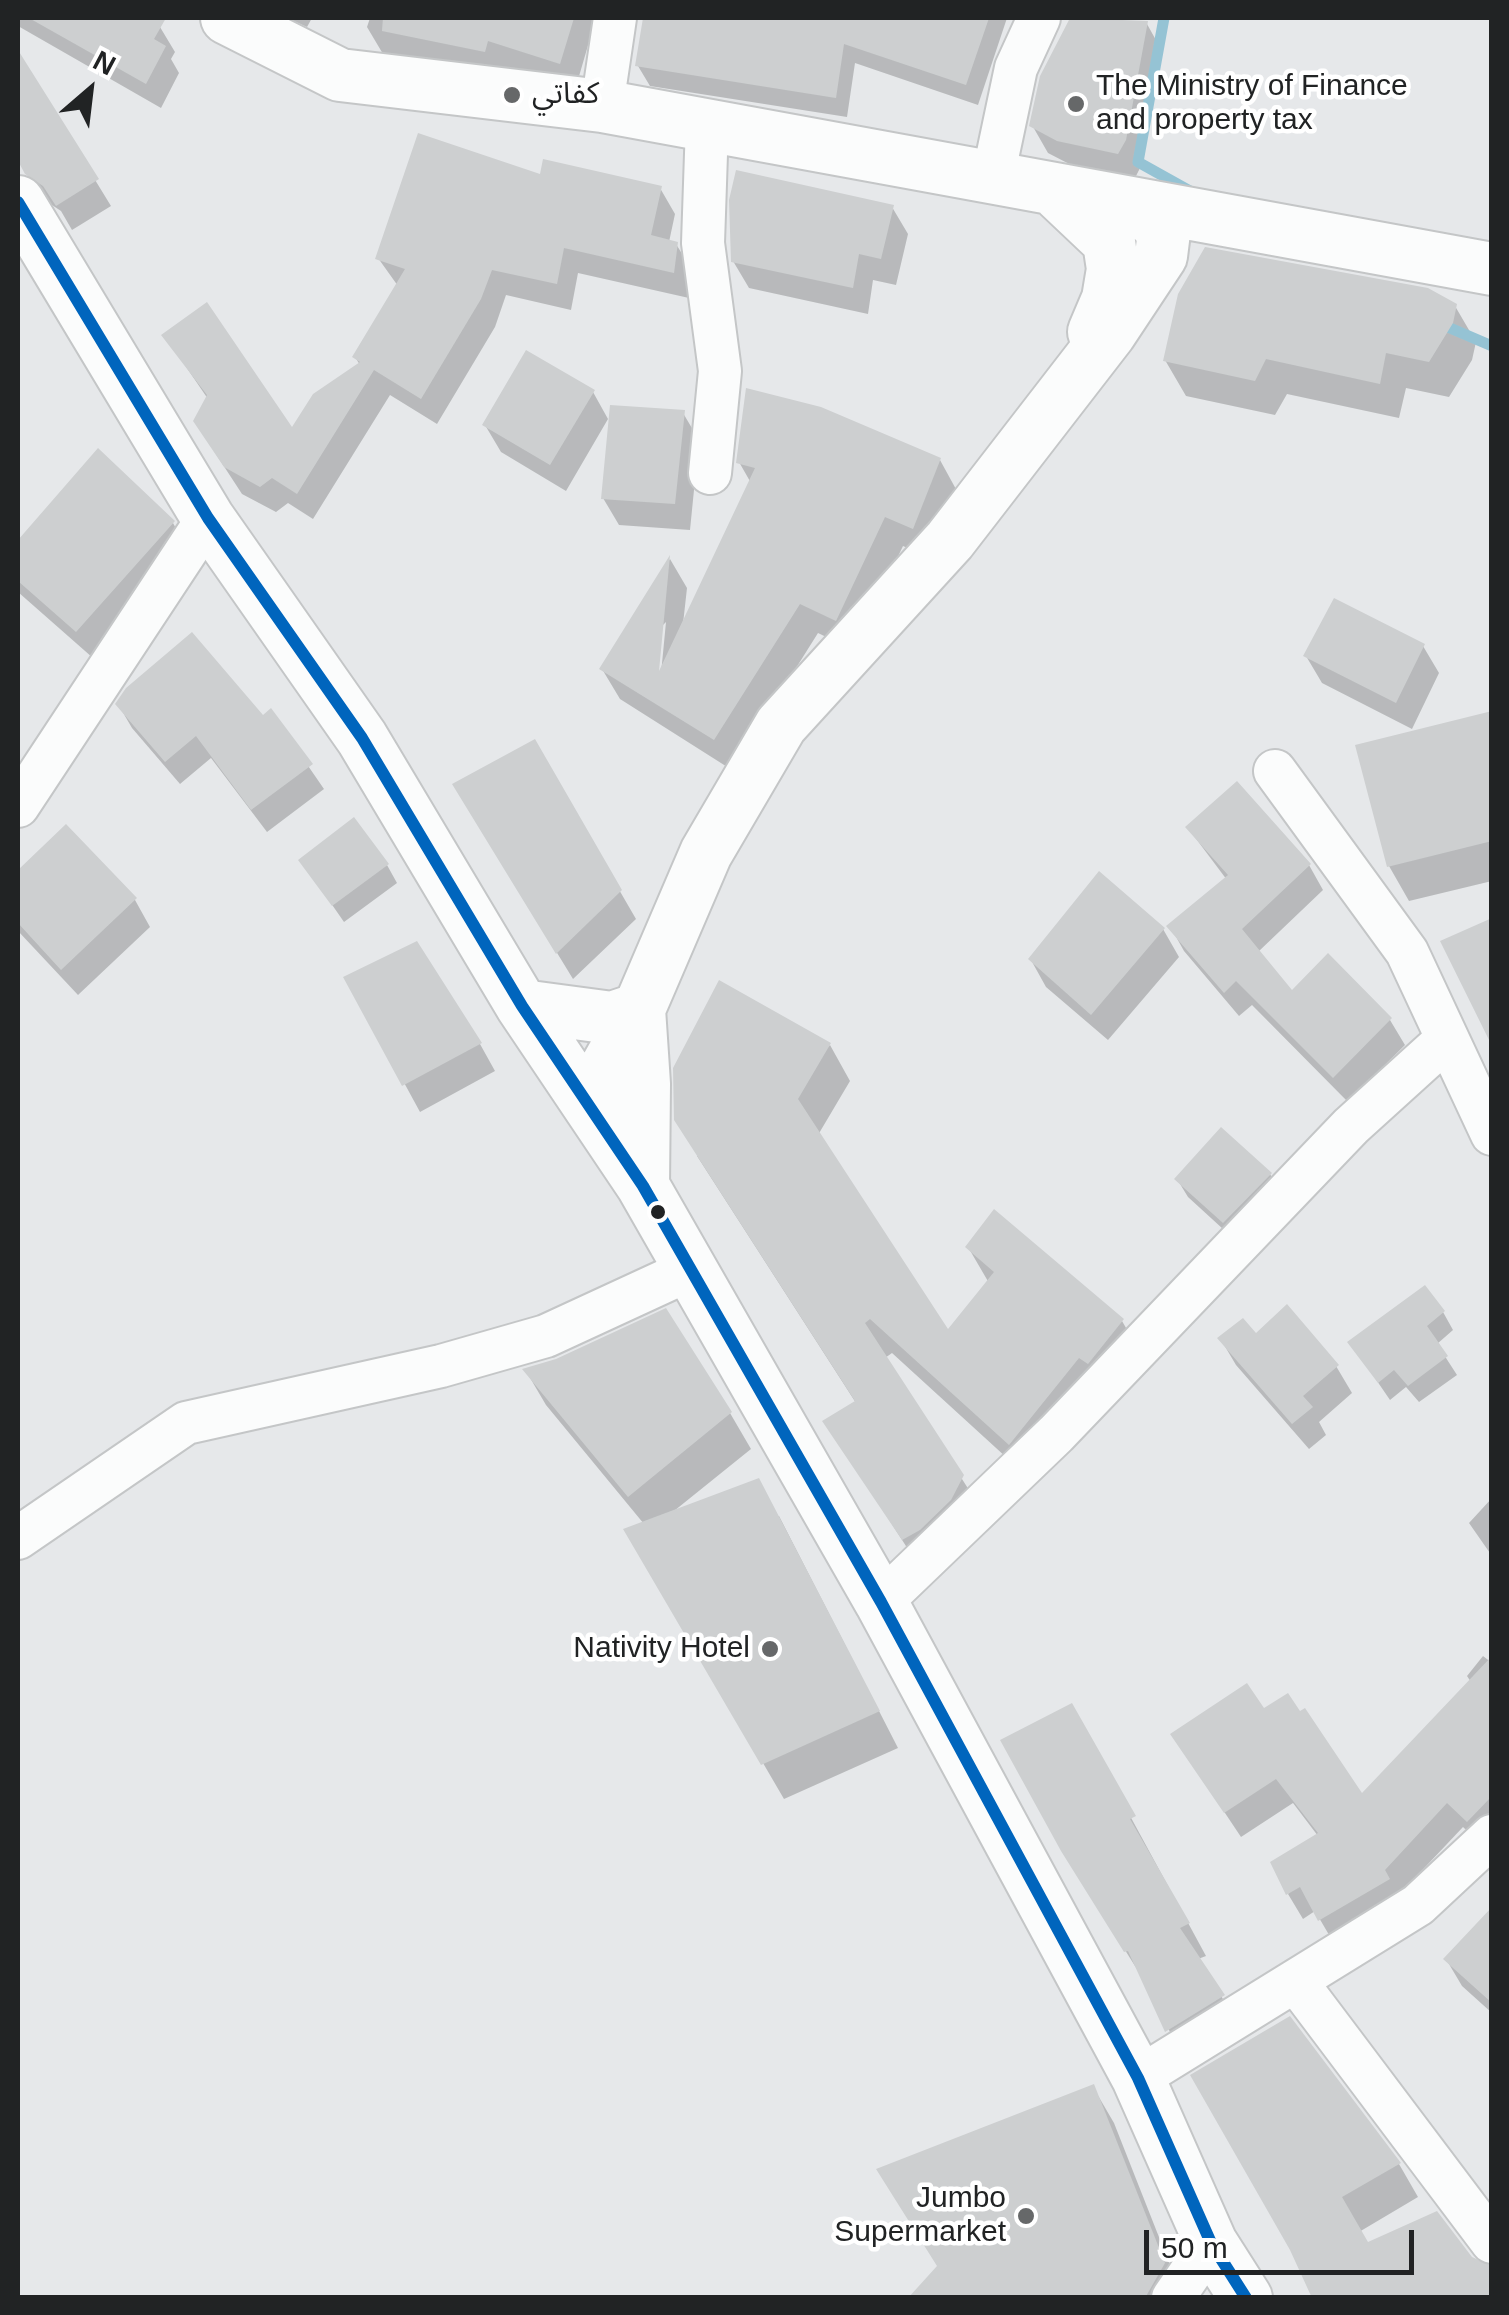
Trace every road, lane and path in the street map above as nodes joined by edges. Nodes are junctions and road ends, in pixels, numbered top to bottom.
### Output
1 (227, 18) edge
2 (615, 18) edge
3 (1039, 18) edge
4 (602, 106) junction
5 (707, 124) junction
6 (993, 177) junction
7 (1052, 189) junction
8 (18, 202) edge
9 (1140, 206) junction
10 (1228, 222) junction
11 (1161, 256) junction
12 (1492, 269) edge
13 (1068, 383) junction
14 (710, 473) dead end
15 (208, 518) junction
16 (1275, 772) dead end
17 (18, 806) edge
18 (522, 1006) junction
19 (639, 1009) junction
20 (1448, 1039) junction
21 (588, 1085) junction
22 (1492, 1134) edge
23 (643, 1186) junction
24 (689, 1270) junction
25 (18, 1538) edge
26 (881, 1602) junction
27 (1492, 1836) edge
28 (1297, 1983) junction
29 (1138, 2078) junction
30 (1492, 2242) edge
31 (1212, 2244) junction
32 (1173, 2298) edge
33 (1246, 2298) edge

1 - 4 street
2 - 4 street
3 - 6 street
4 - 5 street
5 - 6 street
5 - 14 street
6 - 7 street
7 - 9 street
7 - 13 street
8 - 15 street
9 - 10 street
9 - 11 street
10 - 11 street
10 - 12 street
11 - 13 street
13 - 19 street
15 - 17 street
15 - 18 street
16 - 20 street
18 - 19 street
18 - 21 street
19 - 21 street
19 - 23 street
20 - 22 street
20 - 26 street
21 - 23 street
23 - 24 street
24 - 25 street
24 - 26 street
26 - 29 street
27 - 28 street
28 - 29 street
28 - 30 street
29 - 31 street
31 - 32 street
31 - 33 street

